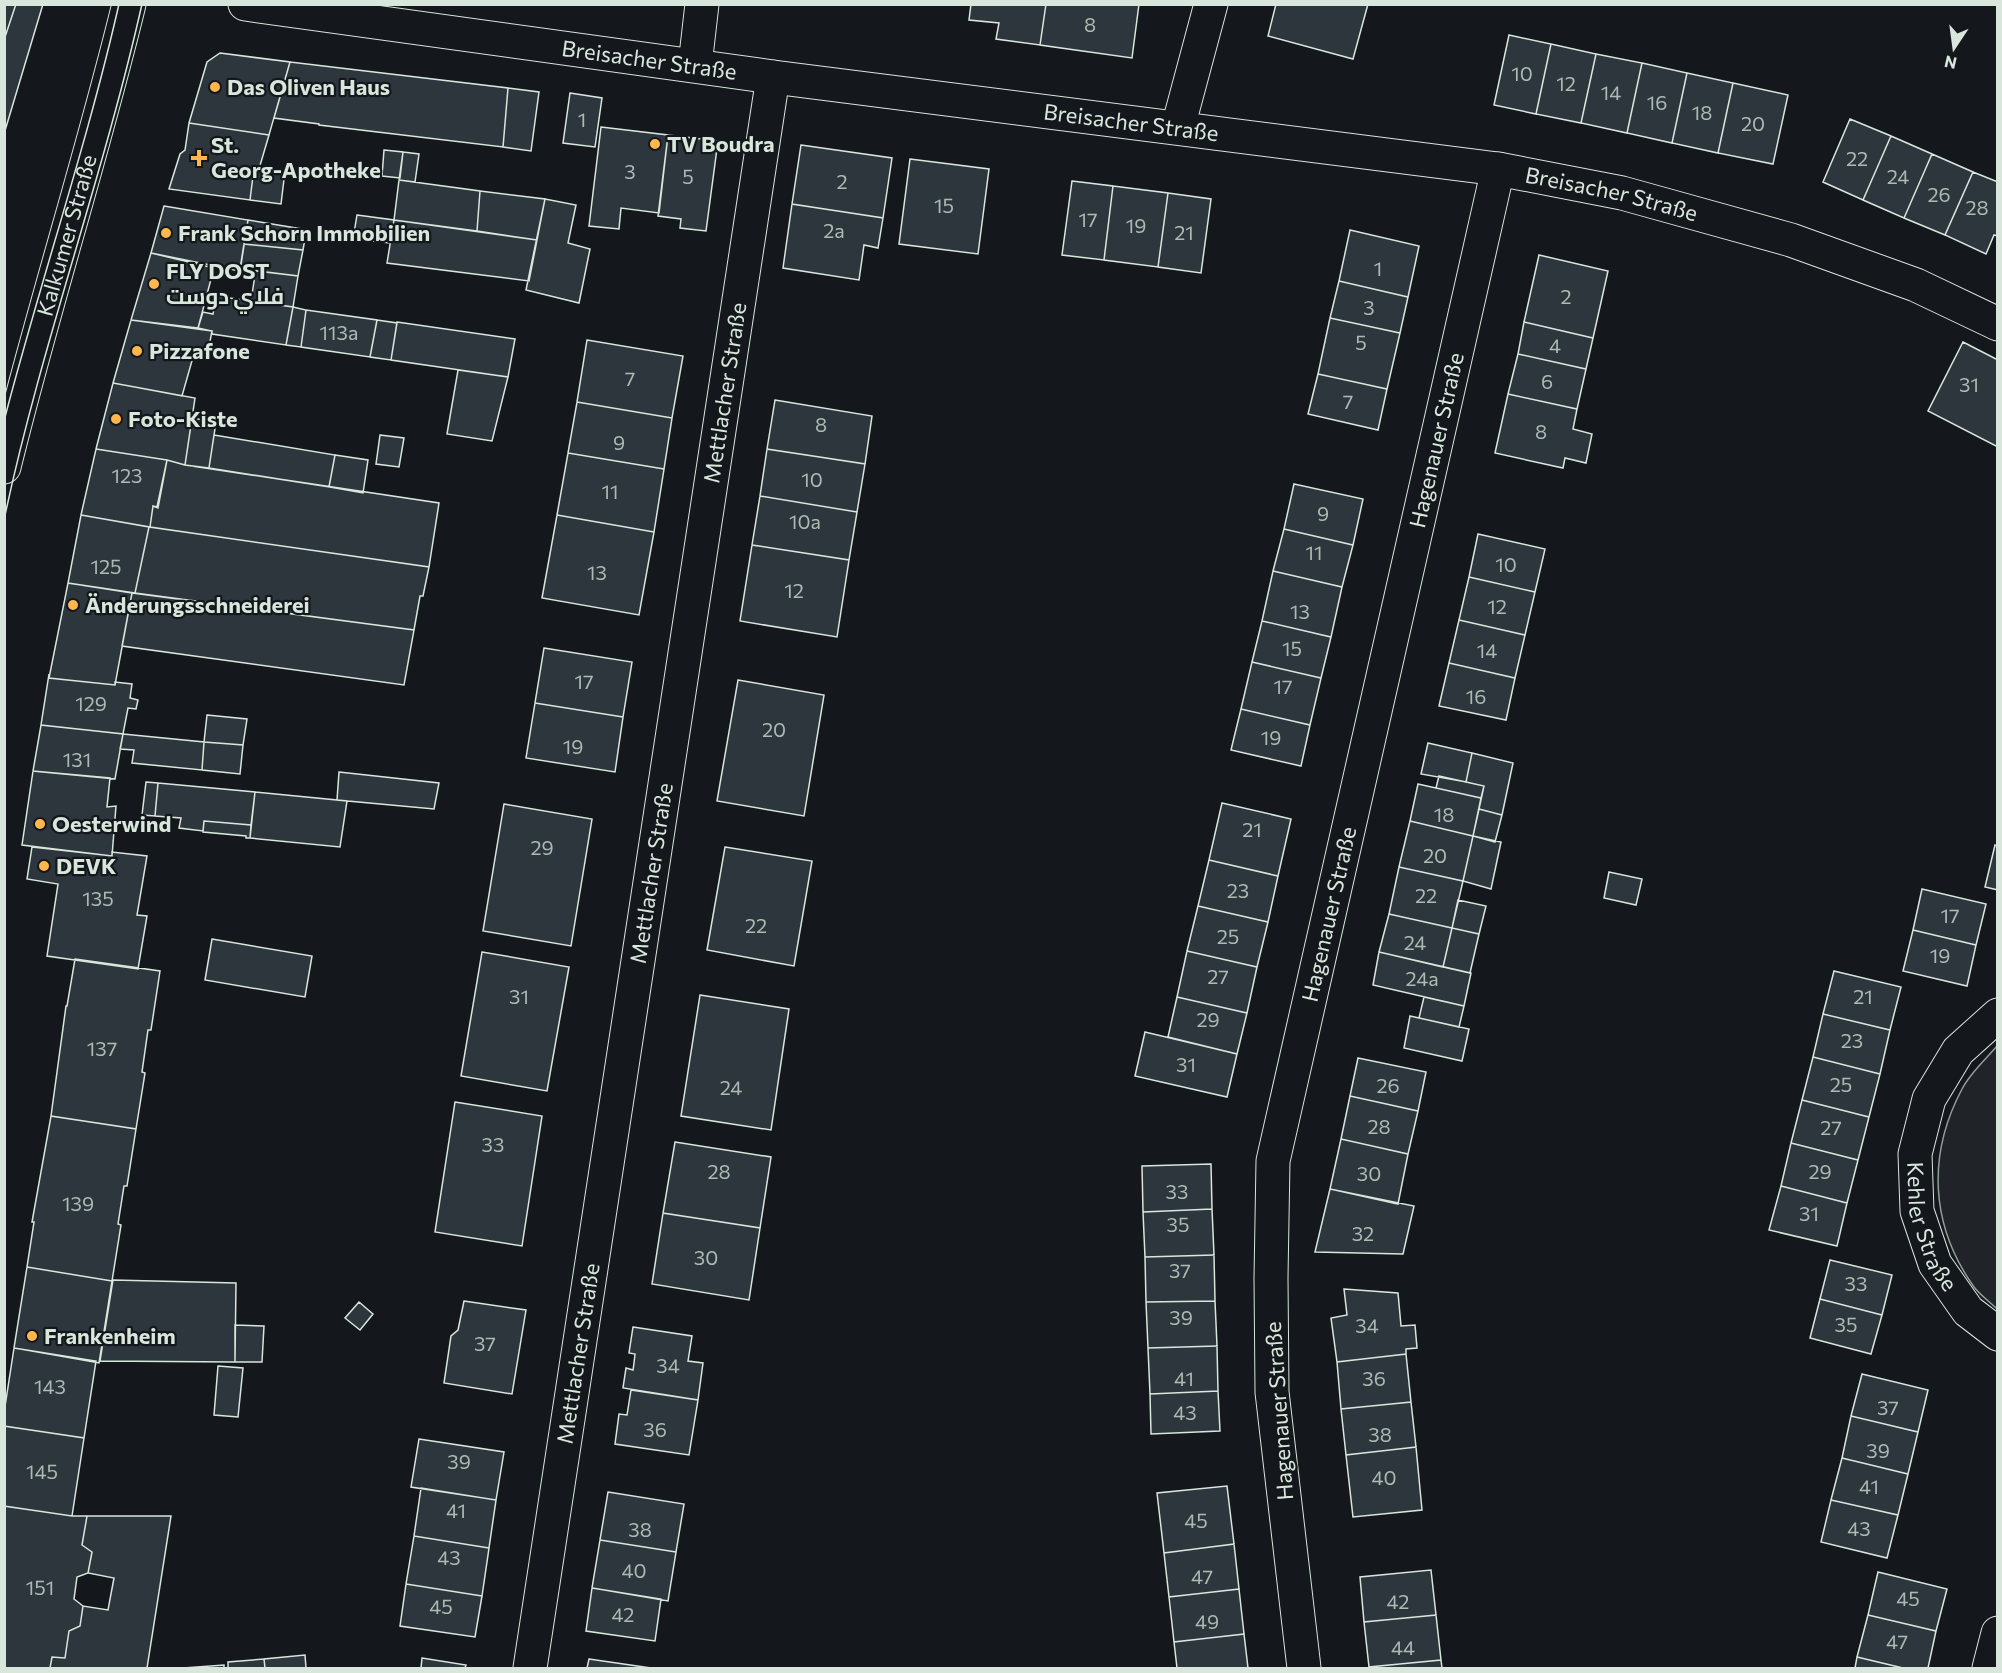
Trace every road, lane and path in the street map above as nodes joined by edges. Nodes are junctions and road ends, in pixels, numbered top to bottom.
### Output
1 (129, 4) edge
2 (245, 4) edge
3 (702, 4) edge
4 (1211, 4) edge
5 (695, 65) junction
6 (773, 77) junction
7 (1178, 127) junction
8 (1498, 170) junction
9 (1998, 324) edge
10 (4, 467) edge
11 (1998, 1015) edge
12 (1998, 1334) edge
13 (1998, 1633) edge
14 (530, 1668) edge
15 (1304, 1668) edge
16 (1989, 1668) edge

1 - 10 street, Kalkumer Straße
2 - 5 street, Breisacher Straße
3 - 5 street
4 - 7 street
5 - 6 street, Breisacher Straße
6 - 7 street, Breisacher Straße
6 - 14 street, Mettlacher Straße
7 - 8 street, Breisacher Straße
8 - 9 street, Breisacher Straße
8 - 15 street, Hagenauer Straße
11 - 12 street, Kehler Straße
13 - 16 street

